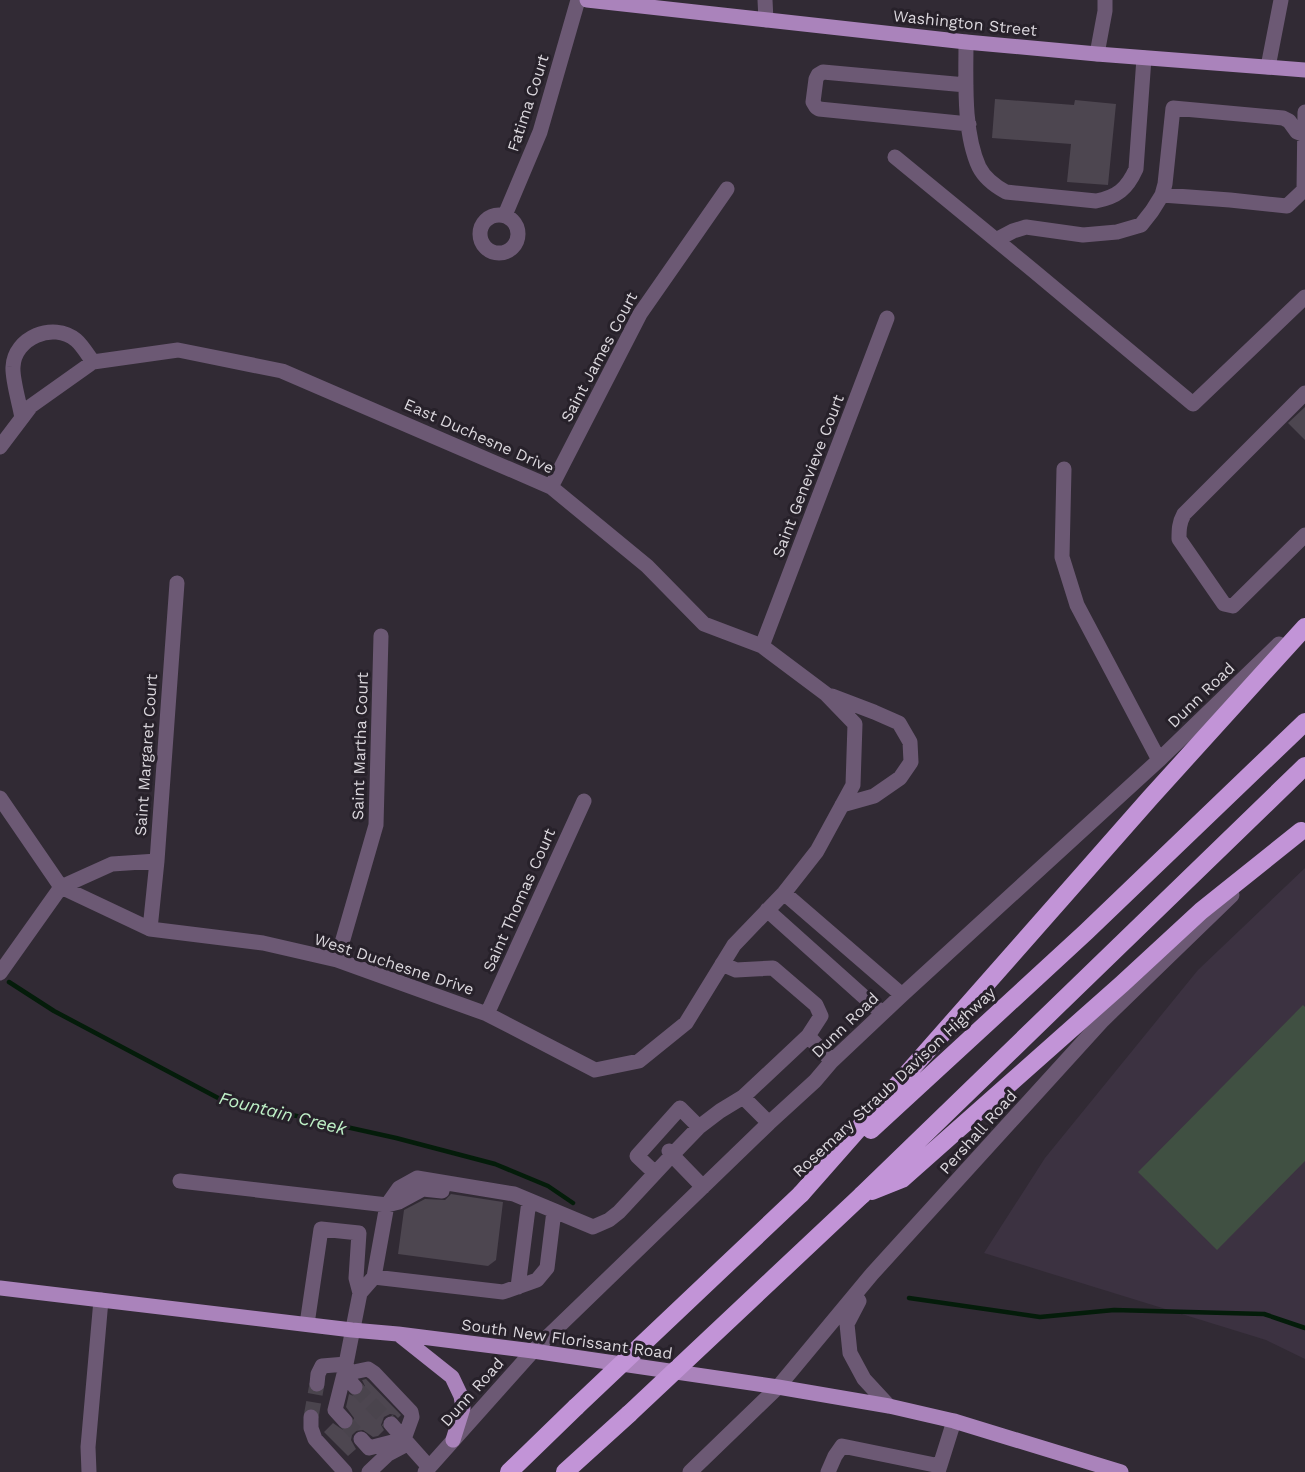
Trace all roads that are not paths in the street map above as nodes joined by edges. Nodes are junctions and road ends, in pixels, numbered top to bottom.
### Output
1 (578, 0) edge
2 (587, 0) edge
3 (765, 0) edge
4 (1105, 0) edge
5 (1281, 0) edge
6 (766, 20) junction
7 (966, 42) junction
8 (1097, 54) junction
9 (1144, 58) junction
10 (1269, 67) junction
11 (1305, 70) edge
12 (966, 86) junction
13 (1305, 112) edge
14 (969, 124) junction
15 (1305, 135) edge
16 (895, 157) dead end
17 (727, 189) dead end
18 (1304, 191) edge
19 (1162, 195) junction
20 (505, 216) dead end
21 (996, 240) junction
22 (1305, 297) edge
23 (887, 318) dead end
24 (93, 362) junction
25 (1305, 393) edge
26 (22, 417) junction
27 (0, 447) edge
28 (1064, 469) dead end
29 (551, 487) junction
30 (1305, 536) edge
31 (177, 583) dead end
32 (1305, 619) edge
33 (1305, 627) edge
34 (381, 636) dead end
35 (762, 646) junction
36 (826, 694) junction
37 (1305, 722) edge
38 (1159, 760) junction
39 (1305, 766) edge
40 (0, 798) edge
41 (584, 801) dead end
42 (842, 805) junction
43 (1303, 830) edge
44 (157, 861) junction
45 (62, 887) junction
46 (784, 893) junction
47 (767, 910) junction
48 (150, 929) junction
49 (337, 960) junction
50 (722, 964) junction
51 (0, 973) edge
52 (902, 995) junction
53 (882, 1013) junction
54 (487, 1014) junction
55 (808, 1036) junction
56 (832, 1061) junction
57 (743, 1097) junction
58 (769, 1123) junction
59 (699, 1127) junction
60 (670, 1153) junction
61 (655, 1173) junction
62 (180, 1181) dead end
63 (703, 1187) junction
64 (801, 1194) junction
65 (862, 1195) junction
66 (529, 1201) junction
67 (387, 1205) junction
68 (554, 1211) junction
69 (872, 1274) junction
70 (374, 1276) junction
71 (518, 1287) junction
72 (0, 1288) edge
73 (360, 1293) junction
74 (101, 1299) junction
75 (307, 1324) junction
76 (352, 1330) junction
77 (398, 1334) junction
78 (533, 1352) junction
79 (345, 1369) junction
80 (317, 1384) tunnel mouth
81 (355, 1387) tunnel mouth
82 (778, 1387) junction
83 (889, 1406) junction
84 (311, 1417) tunnel mouth
85 (345, 1421) tunnel mouth
86 (954, 1421) junction
87 (390, 1424) tunnel mouth
88 (361, 1439) tunnel mouth
89 (453, 1440) junction
90 (406, 1442) junction
91 (427, 1469) edge
92 (939, 1469) edge
93 (89, 1472) edge
94 (345, 1472) edge
95 (369, 1472) edge
96 (509, 1472) edge
97 (565, 1472) edge
98 (690, 1472) edge
99 (828, 1472) edge
100 (1121, 1472) edge

1 - 20 street, Fatima Court
2 - 6 main road, Washington Street
3 - 6 street
4 - 8 street
5 - 10 street
6 - 7 main road, Washington Street
7 - 8 main road, Washington Street
7 - 12 street
8 - 9 main road, Washington Street
9 - 10 main road, Washington Street
9 - 14 street
10 - 11 main road, Washington Street
12 - 14 street
12 - 14 street
13 - 15 street
15 - 18 street
15 - 19 street
16 - 21 street
17 - 29 street, Saint James Court
18 - 19 street
19 - 21 street
21 - 22 street
23 - 35 street, Saint Genevieve Court
24 - 26 street
24 - 26 street
24 - 29 street, East Duchesne Drive
25 - 30 street
26 - 27 street
28 - 38 street
29 - 35 street, East Duchesne Drive
31 - 44 street, Saint Margaret Court
32 - 38 street, Dunn Road
33 - 64 highway
34 - 49 street, Saint Martha Court
35 - 36 street, East Duchesne Drive
36 - 42 street
36 - 42 street
37 - 64 highway, Rosemary Straub Davison Highway
38 - 52 street, Dunn Road
39 - 65 highway
40 - 45 street
41 - 54 street, Saint Thomas Court
42 - 46 street
43 - 65 highway
43 - 69 street, Pershall Road
44 - 45 street
44 - 48 street, Saint Margaret Court
45 - 48 street, West Duchesne Drive
45 - 51 street
46 - 47 street
46 - 52 street
47 - 50 street
47 - 53 street
48 - 49 street, West Duchesne Drive
49 - 54 street, West Duchesne Drive
50 - 54 street, West Duchesne Drive
50 - 55 street
52 - 53 street, Dunn Road
53 - 56 street, Dunn Road
55 - 56 street
55 - 57 street
56 - 58 street, Dunn Road
57 - 58 street
57 - 59 street
58 - 63 street, Dunn Road
59 - 60 street
59 - 61 street
60 - 61 street
60 - 63 street
61 - 68 street
62 - 67 street
63 - 78 street, Dunn Road
64 - 96 highway, Rosemary Straub Davison Highway, bridge
65 - 97 highway, bridge
66 - 67 street
66 - 68 street
66 - 71 street
67 - 70 street
68 - 71 street
69 - 82 street, Pershall Road
69 - 83 street
70 - 71 street
70 - 73 street
72 - 74 main road, South New Florissant Road
73 - 75 street
73 - 76 street
74 - 75 main road, South New Florissant Road
74 - 93 street
75 - 76 main road, South New Florissant Road
76 - 77 main road, South New Florissant Road
76 - 79 street
77 - 78 main road, South New Florissant Road
77 - 89 main road
78 - 82 main road, South New Florissant Road
78 - 89 street, Dunn Road
79 - 80 street
79 - 81 street
79 - 85 street
79 - 90 street
82 - 83 main road, South New Florissant Road
82 - 98 street, Pershall Road
83 - 86 main road, South New Florissant Road
84 - 94 street
86 - 92 street
86 - 100 main road, South New Florissant Road
87 - 90 street
88 - 90 street
89 - 91 street, Dunn Road
90 - 91 street
90 - 95 street
92 - 99 street

